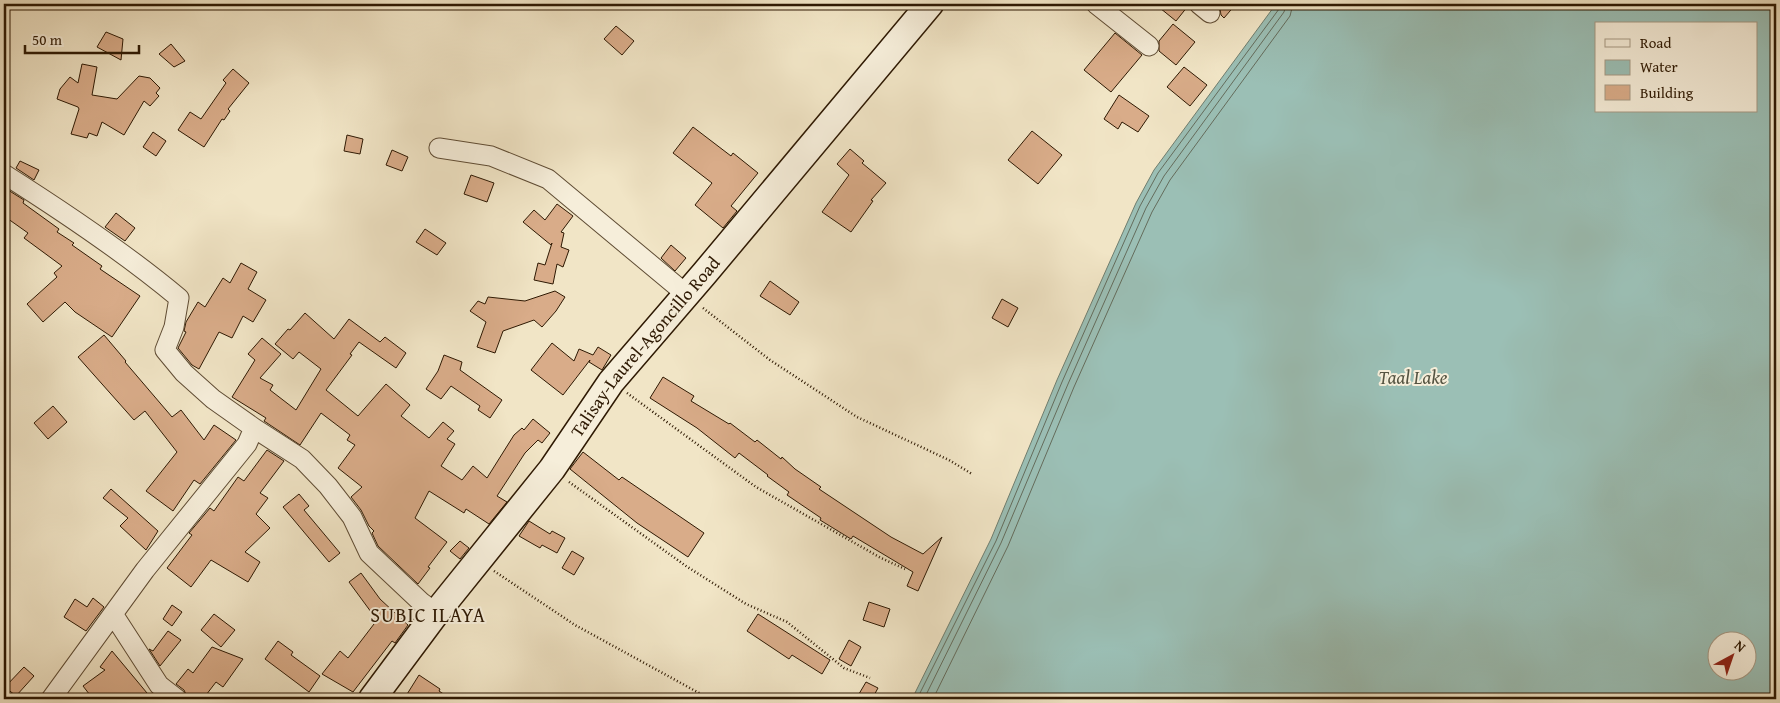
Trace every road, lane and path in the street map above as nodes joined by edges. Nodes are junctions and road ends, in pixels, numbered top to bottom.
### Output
1 (930, 4) edge
2 (1096, 4) edge
3 (1149, 46) dead end
4 (439, 148) dead end
5 (4, 174) edge
6 (686, 294) junction
7 (611, 382) junction
8 (254, 428) junction
9 (552, 469) junction
10 (972, 474) dead end
11 (478, 561) junction
12 (905, 569) dead end
13 (436, 612) junction
14 (113, 614) junction
15 (870, 678) dead end
16 (50, 699) edge
17 (177, 699) edge
18 (372, 699) edge
19 (710, 699) edge

1 - 6 main road, Talisay-Laurel-Agoncillo Road
2 - 3 street
4 - 6 street
5 - 8 street
6 - 7 main road, Talisay-Laurel-Agoncillo Road
6 - 10 path
7 - 9 main road, Talisay-Laurel-Agoncillo Road
7 - 12 path
8 - 13 street
8 - 14 street
9 - 11 main road, Talisay-Laurel-Agoncillo Road
9 - 15 path
11 - 13 main road, Talisay-Laurel-Agoncillo Road
11 - 19 path
13 - 18 main road, Talisay-Laurel-Agoncillo Road
14 - 16 street
14 - 17 street

